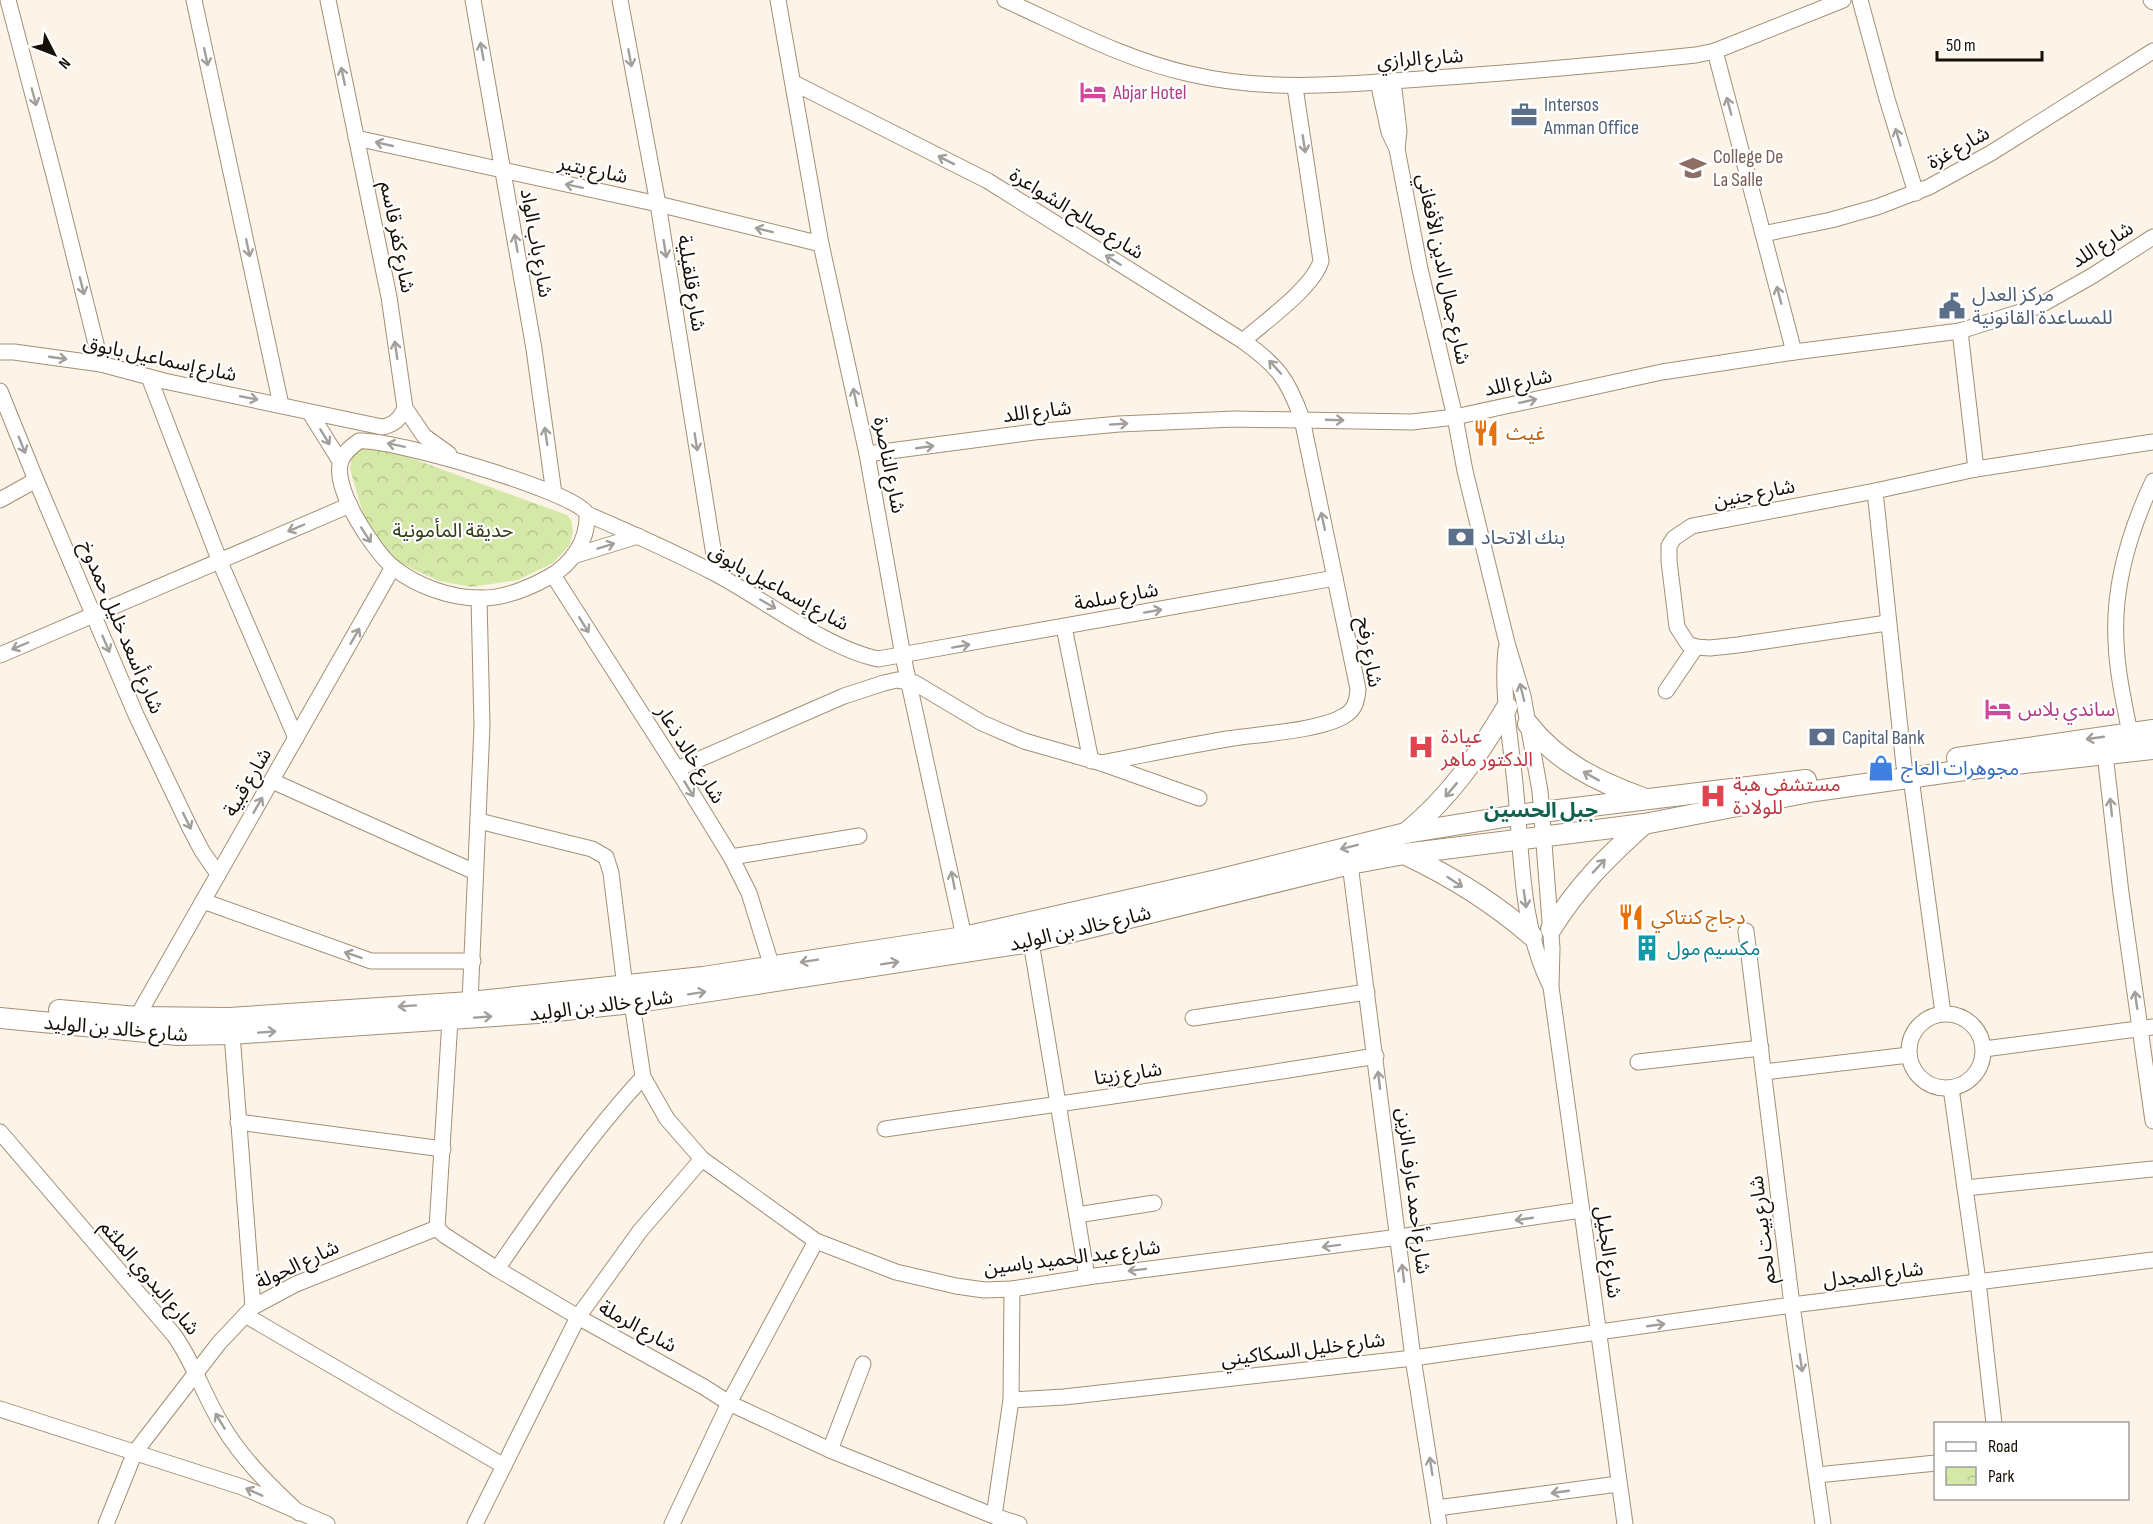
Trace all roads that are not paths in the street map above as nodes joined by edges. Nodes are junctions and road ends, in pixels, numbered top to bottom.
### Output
1 (8, 0) edge
2 (194, 0) edge
3 (328, 0) edge
4 (473, 0) edge
5 (620, 0) edge
6 (778, 0) edge
7 (1005, 0) edge
8 (1843, 0) edge
9 (1860, 0) edge
10 (1715, 51) junction
11 (2153, 51) edge
12 (1386, 82) junction
13 (794, 83) junction
14 (1295, 87) junction
15 (356, 138) junction
16 (504, 171) junction
17 (1916, 193) junction
18 (658, 204) junction
19 (1763, 234) junction
20 (2153, 237) edge
21 (821, 244) junction
22 (1960, 331) junction
23 (1243, 341) junction
24 (0, 352) edge
25 (1794, 352) junction
26 (101, 364) junction
27 (149, 377) junction
28 (0, 391) edge
29 (281, 405) junction
30 (405, 408) junction
31 (310, 413) junction
32 (1455, 417) junction
33 (1302, 419) junction
34 (2153, 442) edge
35 (867, 454) junction
36 (340, 461) junction
37 (459, 461) junction
38 (1976, 469) junction
39 (36, 480) junction
40 (2153, 481) edge
41 (1875, 492) junction
42 (554, 494) junction
43 (0, 500) edge
44 (350, 505) junction
45 (587, 514) junction
46 (638, 536) junction
47 (573, 556) junction
48 (220, 562) junction
49 (393, 567) junction
50 (717, 574) junction
51 (553, 575) junction
52 (1335, 578) junction
53 (479, 598) junction
54 (94, 615) junction
55 (1887, 623) junction
56 (1064, 627) junction
57 (1507, 643) junction
58 (1696, 647) junction
59 (0, 655) edge
60 (903, 656) junction
61 (909, 682) junction
62 (1666, 691) dead end
63 (1507, 707) junction
64 (1528, 724) junction
65 (2153, 730) edge
66 (2130, 733) junction
67 (296, 738) junction
68 (2153, 749) edge
69 (2105, 753) junction
70 (1096, 762) junction
71 (677, 769) junction
72 (1907, 772) junction
73 (272, 781) junction
74 (1199, 798) dead end
75 (1645, 799) junction
76 (1541, 812) junction
77 (1518, 815) junction
78 (479, 821) junction
79 (1644, 824) junction
80 (1406, 833) junction
81 (859, 836) dead end
82 (1544, 837) junction
83 (1520, 841) junction
84 (1404, 854) junction
85 (731, 857) junction
86 (1350, 864) junction
87 (476, 872) junction
88 (218, 874) junction
89 (203, 902) junction
90 (1551, 929) junction
91 (1746, 931) dead end
92 (1532, 936) junction
93 (964, 937) junction
94 (1031, 942) junction
95 (473, 961) junction
96 (772, 967) junction
97 (1551, 987) junction
98 (1367, 992) junction
99 (629, 995) junction
100 (470, 1002) junction
101 (0, 1005) edge
102 (1943, 1013) junction
103 (137, 1017) junction
104 (0, 1018) edge
105 (1193, 1018) dead end
106 (450, 1020) junction
107 (2147, 1028) edge
108 (232, 1034) junction
109 (1761, 1048) junction
110 (1984, 1049) junction
111 (1909, 1055) junction
112 (1376, 1056) junction
113 (1638, 1062) dead end
114 (1764, 1072) junction
115 (643, 1077) junction
116 (1951, 1088) junction
117 (1059, 1103) junction
118 (2153, 1120) edge
119 (238, 1122) junction
120 (885, 1129) dead end
121 (0, 1132) edge
122 (443, 1149) junction
123 (702, 1159) junction
124 (2153, 1169) edge
125 (1965, 1188) junction
126 (1154, 1203) dead end
127 (1581, 1210) junction
128 (1077, 1215) junction
129 (437, 1228) junction
130 (1399, 1237) junction
131 (816, 1241) junction
132 (2153, 1260) edge
133 (497, 1269) junction
134 (1087, 1277) junction
135 (1978, 1281) junction
136 (1012, 1289) junction
137 (1792, 1305) junction
138 (249, 1311) junction
139 (578, 1317) junction
140 (1599, 1333) junction
141 (1413, 1358) junction
142 (863, 1364) dead end
143 (196, 1372) junction
144 (1011, 1400) junction
145 (729, 1403) junction
146 (0, 1409) edge
147 (1994, 1422) edge
148 (830, 1450) junction
149 (135, 1452) junction
150 (1934, 1463) edge
151 (504, 1466) junction
152 (1817, 1475) junction
153 (1618, 1484) junction
154 (299, 1513) junction
155 (994, 1516) junction
156 (1438, 1516) edge
157 (106, 1524) edge
158 (327, 1524) edge
159 (475, 1524) edge
160 (672, 1524) edge
161 (1019, 1524) edge
162 (1624, 1524) edge
163 (1823, 1524) edge

1 -> 26 street
2 -> 29 street
15 -> 3 street, شارع كفر قاسم
16 -> 4 street, شارع باب الواد
5 -> 18 street, شارع قلقيلية
6 - 13 street, شارع الناصرة
7 - 14 street, شارع الرازي
8 - 10 street, شارع الرازي
17 -> 9 street
10 - 12 street, شارع الرازي
19 -> 10 street
11 - 17 street, شارع غزة
12 - 14 street, شارع الرازي
12 - 32 street, شارع جمال الدين الأفغاني
13 - 21 street, شارع الناصرة
23 -> 13 street, شارع صالح الشواعرة
14 -> 23 street
16 -> 15 street, شارع بتير
30 -> 15 street, شارع كفر قاسم
18 -> 16 street, شارع بتير
42 -> 16 street, شارع باب الواد
17 - 19 street, شارع غزة
21 -> 18 street, شارع بتير
18 -> 50 street, شارع قلقيلية
25 -> 19 street
20 - 22 street, شارع اللد
35 -> 21 street, شارع الناصرة
22 - 25 street, شارع اللد
22 - 38 street
33 -> 23 street, شارع صالح الشواعرة
24 -> 26 street, شارع إسماعيل بابوق
32 -> 25 street, شارع اللد
26 - 27 street, شارع إسماعيل بابوق
27 -> 29 street, شارع إسماعيل بابوق
27 - 48 street
28 -> 39 street, شارع أسعد خليل حمدوخ
29 - 31 street, شارع إسماعيل بابوق
30 - 31 street, شارع إسماعيل بابوق
30 - 37 street, شارع كفر قاسم
31 -> 36 street
33 -> 32 street, شارع اللد
32 - 57 street, شارع جمال الدين الأفغاني
35 -> 33 street, شارع اللد
52 -> 33 street, شارع رفح
34 - 38 street, شارع جنين
35 - 60 street, شارع الناصرة
37 -> 36 street, شارع إسماعيل بابوق
36 - 44 street
37 - 42 street, شارع إسماعيل بابوق
38 - 41 street, شارع جنين
39 - 43 street
39 - 54 street, شارع أسعد خليل حمدوخ
40 - 66 street
41 - 55 street
41 - 58 street, شارع جنين
42 - 45 street, شارع إسماعيل بابوق
44 -> 48 street
44 -> 49 street
45 - 46 street, شارع إسماعيل بابوق
45 - 47 street
47 -> 46 street
46 - 50 street, شارع إسماعيل بابوق
47 - 51 street
48 - 54 street
48 - 67 street
49 - 53 street
67 -> 49 street, شارع قبية
50 -> 60 street, شارع إسماعيل بابوق
51 - 53 street
51 -> 71 street, شارع خالد ذعار
56 -> 52 street, شارع سلمة
52 - 70 street, شارع رفح
53 - 78 street
54 -> 59 street
54 -> 88 street, شارع أسعد خليل حمدوخ
55 - 58 street
55 - 72 street
60 -> 56 street, شارع سلمة
56 - 70 street
57 - 63 street, شارع جمال الدين الأفغاني
64 -> 57 street, شارع جمال الدين الأفغاني
58 - 62 street
60 - 61 street, شارع الناصرة
61 - 70 street
61 - 71 street
93 -> 61 street, شارع الناصرة
63 - 77 street, شارع جمال الدين الأفغاني
63 -> 80 main road
75 -> 64 main road
64 - 76 street, شارع جمال الدين الأفغاني
65 - 66 main road, شارع خالد بن الوليد
66 -> 72 main road, شارع خالد بن الوليد
67 - 73 street, شارع قبية
68 - 69 main road, شارع خالد بن الوليد
69 - 72 main road, شارع خالد بن الوليد
107 -> 69 street
70 - 74 street
71 -> 85 street, شارع خالد ذعار
72 - 75 main road, شارع خالد بن الوليد
72 - 79 main road, شارع خالد بن الوليد
72 - 102 street
73 - 87 street
88 -> 73 street, شارع قبية
75 - 76 main road, شارع خالد بن الوليد
76 - 77 main road, شارع خالد بن الوليد
76 - 82 street, شارع جمال الدين الأفغاني
77 - 80 main road, شارع خالد بن الوليد
77 - 83 street, شارع جمال الدين الأفغاني
78 - 87 street
78 - 99 street, شارع عبد الحميد ياسين
79 - 82 main road, شارع خالد بن الوليد
90 -> 79 main road
80 -> 93 main road, شارع خالد بن الوليد
81 - 85 street
82 - 83 main road, شارع خالد بن الوليد
82 - 90 street, شارع الجليل
83 - 84 main road, شارع خالد بن الوليد
83 -> 92 street, شارع الجليل
84 - 86 main road, شارع خالد بن الوليد
84 -> 92 main road
85 - 96 street, شارع خالد ذعار
86 - 94 main road, شارع خالد بن الوليد
86 - 98 street, شارع أحمد عارف الزين
87 - 95 street
88 - 89 street, شارع قبية
95 -> 89 street
89 - 103 street, شارع قبية
90 - 97 street, شارع الجليل
91 - 109 street, شارع بيت لحم
92 - 97 street, شارع الجليل
93 -> 96 main road, شارع خالد بن الوليد
99 -> 94 main road, شارع خالد بن الوليد
94 - 117 street
95 - 100 street
96 - 99 main road, شارع خالد بن الوليد
97 - 127 street, شارع الجليل
98 - 105 street
98 - 112 street, شارع أحمد عارف الزين
99 - 100 main road, شارع خالد بن الوليد
106 -> 99 main road, شارع خالد بن الوليد
99 - 115 street, شارع عبد الحميد ياسين
100 -> 103 main road, شارع خالد بن الوليد
101 - 103 main road, شارع خالد بن الوليد
102 - 110 street
102 - 111 street
104 - 108 main road, شارع خالد بن الوليد
108 -> 106 main road, شارع خالد بن الوليد
106 - 122 street
107 - 110 street
107 - 118 street
108 - 119 street
109 - 113 street
109 - 114 street, شارع بيت لحم
110 - 116 street
111 - 114 street
111 - 116 street
112 - 117 street, شارع زيتا
130 -> 112 street, شارع أحمد عارف الزين
114 - 137 street, شارع بيت لحم
115 - 123 street, شارع عبد الحميد ياسين
115 - 133 street
116 - 125 street
117 - 120 street, شارع زيتا
117 - 128 street
119 - 122 street
119 - 138 street
121 - 143 street, شارع البدوي الملثم
122 - 129 street
123 - 131 street, شارع عبد الحميد ياسين
123 - 139 street
124 - 125 street
125 - 135 street
126 - 128 street
127 -> 130 street, شارع عبد الحميد ياسين
127 - 140 street, شارع الجليل
128 - 134 street
129 - 133 street, شارع الرملة
129 - 138 street, شارع الحولة
130 -> 134 street, شارع عبد الحميد ياسين
141 -> 130 street, شارع أحمد عارف الزين
131 - 136 street, شارع عبد الحميد ياسين
131 - 145 street
132 - 135 street, شارع المجدل
133 - 139 street, شارع الرملة
134 - 136 street, شارع عبد الحميد ياسين
135 - 137 street, شارع المجدل
135 - 147 street
136 - 144 street
140 -> 137 street, شارع المجدل
137 -> 152 street, شارع بيت لحم
138 - 143 street, شارع الحولة
138 - 151 street
139 - 145 street, شارع الرملة
139 - 151 street
140 - 141 street, شارع خليل السكاكيني
140 - 153 street, شارع الجليل
141 - 144 street, شارع خليل السكاكيني
156 -> 141 street, شارع أحمد عارف الزين
142 - 148 street
143 - 149 street, شارع الحولة
154 -> 143 street, شارع البدوي الملثم
144 - 155 street
145 - 148 street, شارع الرملة
145 - 160 street
146 - 149 street
148 - 155 street, شارع الرملة
154 -> 149 street
149 - 157 street, شارع الحولة
150 - 152 street
151 - 159 street
152 - 163 street, شارع بيت لحم
153 -> 156 street
153 - 162 street, شارع الجليل
154 - 158 street
155 - 161 street, شارع الرملة

